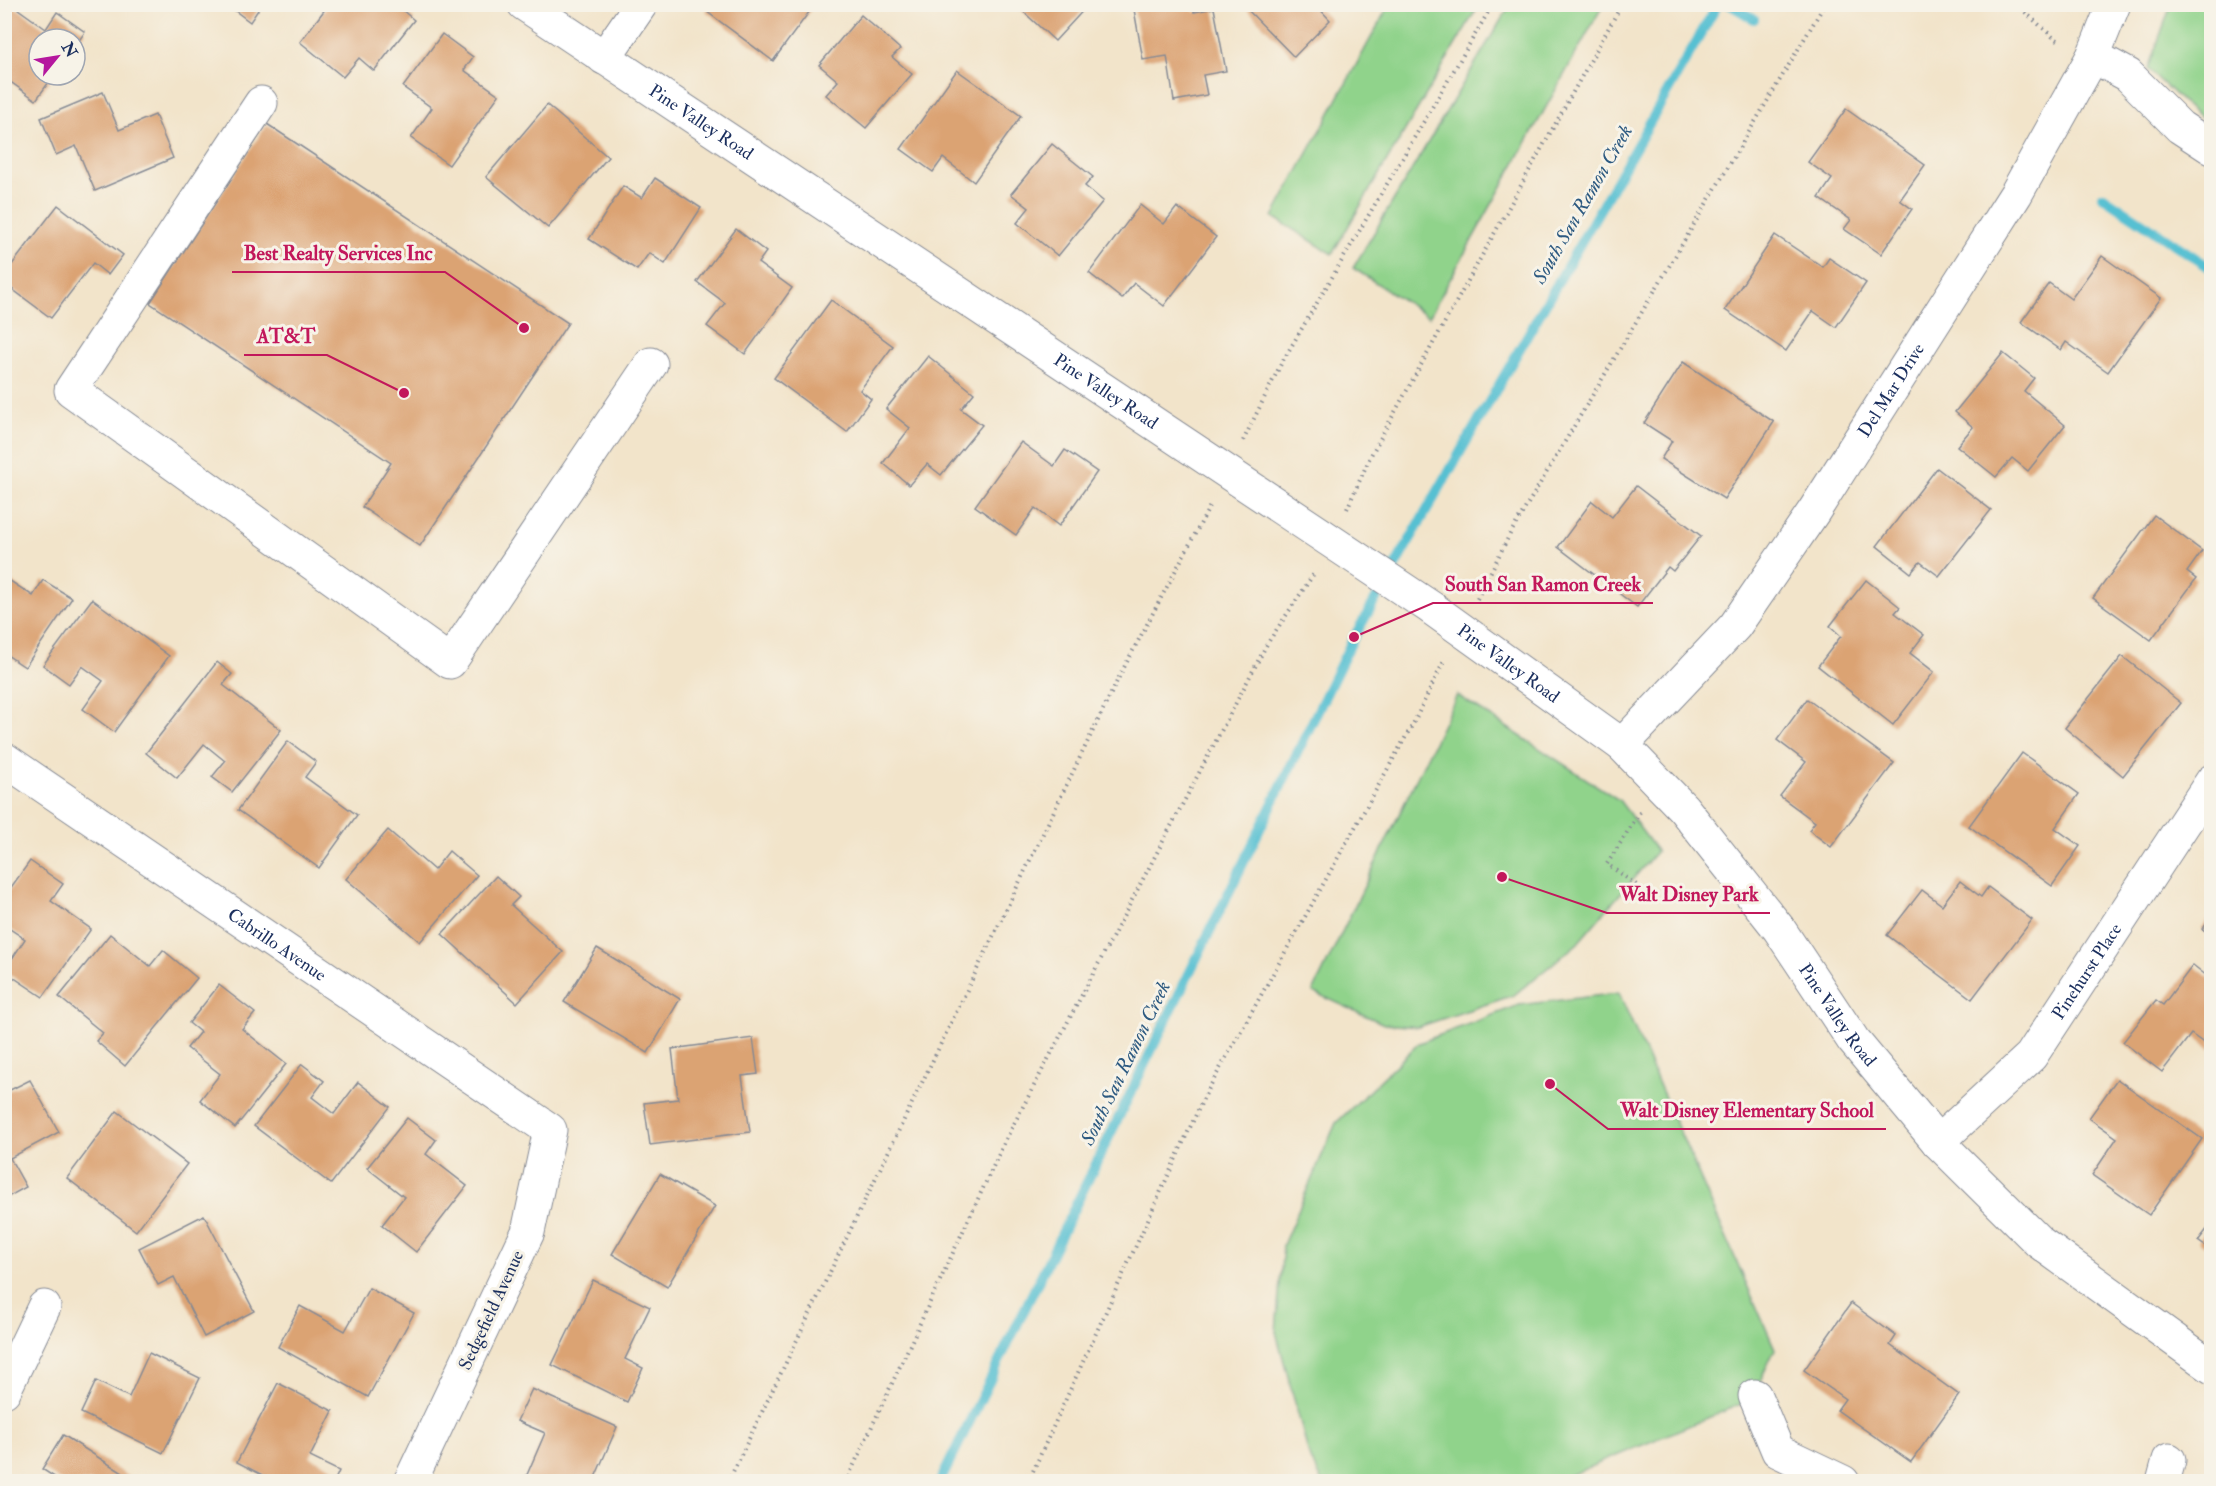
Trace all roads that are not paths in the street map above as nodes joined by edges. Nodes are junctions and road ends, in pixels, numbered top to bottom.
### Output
1 (524, 4) edge
2 (641, 4) edge
3 (2114, 4) edge
4 (2093, 56) junction
5 (604, 58) junction
6 (261, 103) dead end
7 (2211, 148) edge
8 (651, 364) dead end
9 (1622, 745) junction
10 (4, 759) edge
11 (2211, 781) edge
12 (550, 1130) joint
13 (1938, 1142) junction
14 (44, 1307) dead end
15 (2211, 1367) edge
16 (4, 1391) edge
17 (1755, 1396) dead end
18 (410, 1482) edge
19 (1843, 1482) edge

1 - 5 street, Pine Valley Road
2 - 5 street
3 - 4 street, Del Mar Drive
4 - 7 street
4 - 9 street, Del Mar Drive
5 - 9 street, Pine Valley Road
6 - 8 street
9 - 13 street, Pine Valley Road
10 - 12 street, Cabrillo Avenue
11 - 13 street, Pinehurst Place
12 - 18 street, Sedgefield Avenue
13 - 15 street, Pine Valley Road
14 - 16 street
17 - 19 street

